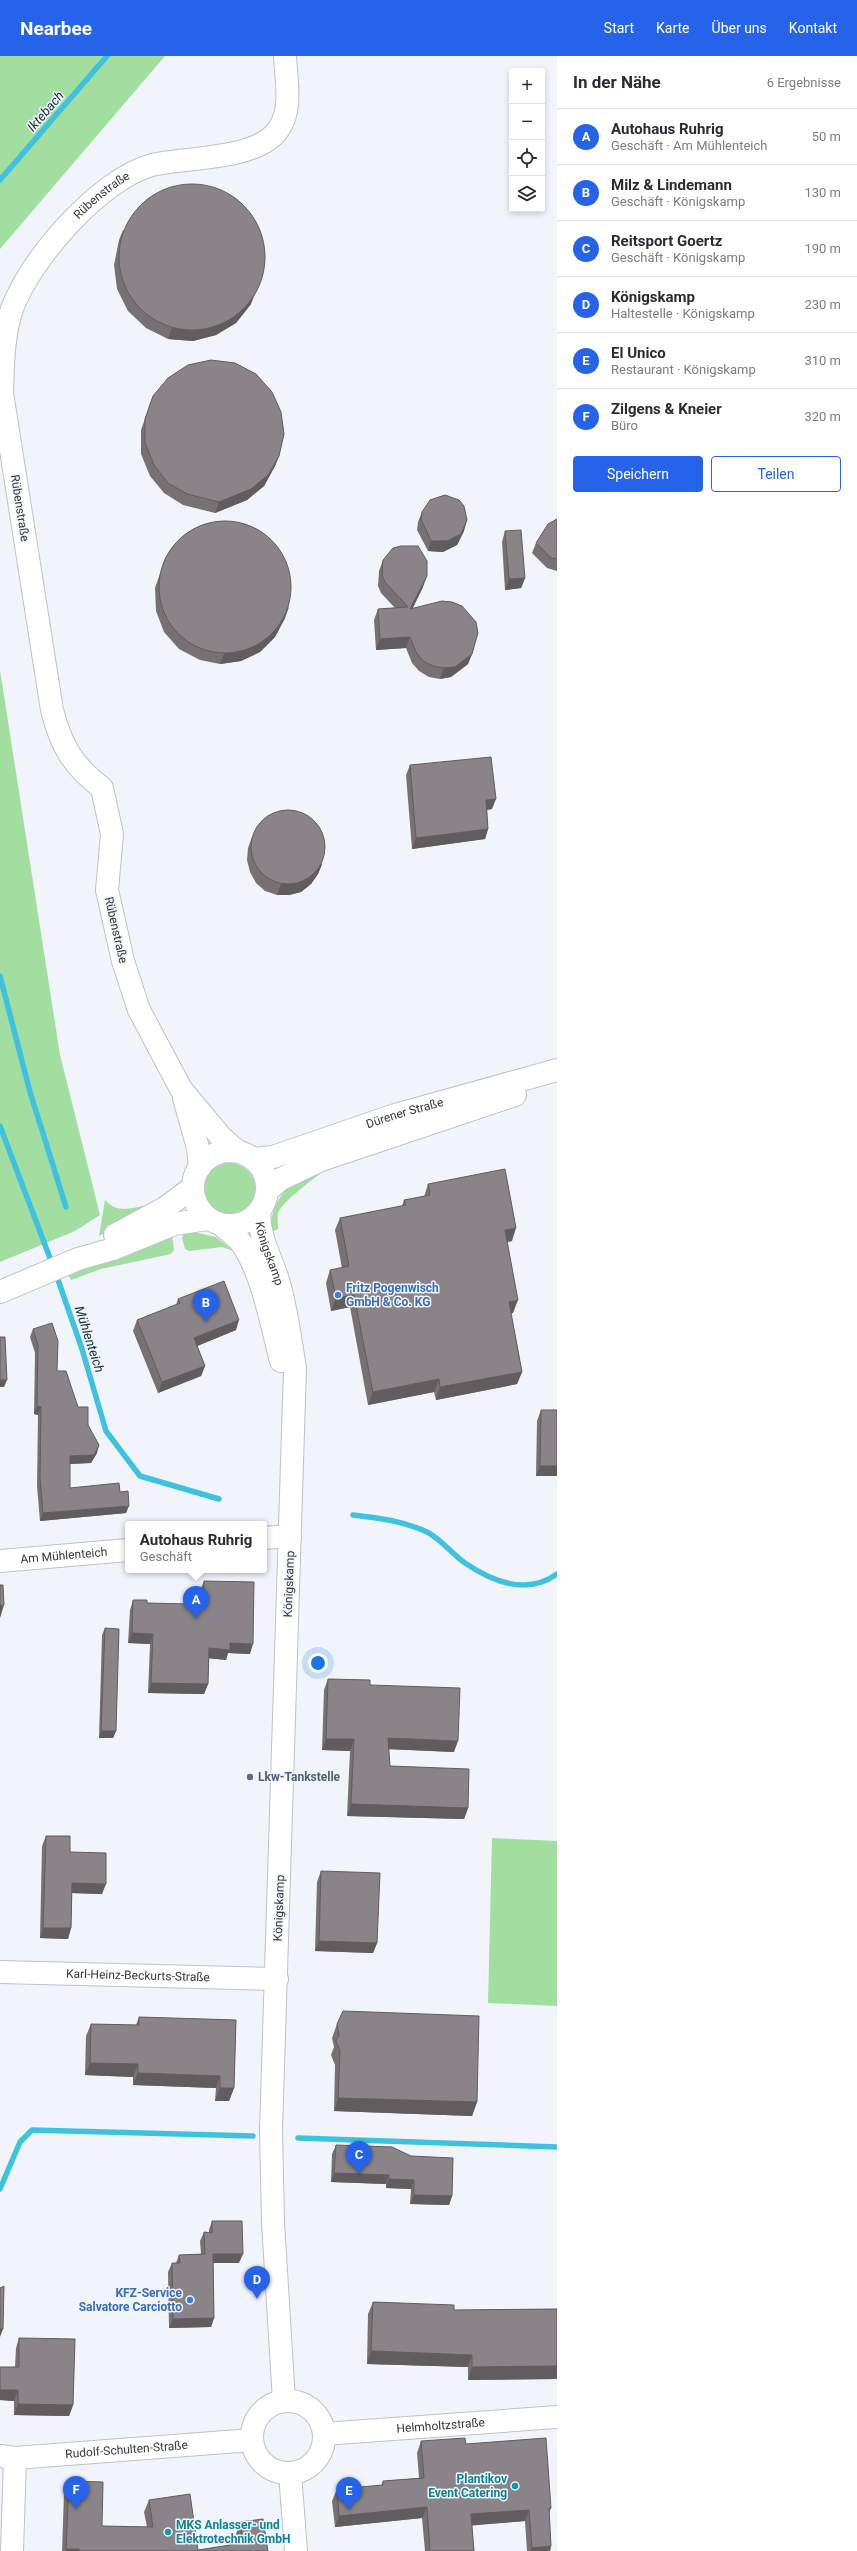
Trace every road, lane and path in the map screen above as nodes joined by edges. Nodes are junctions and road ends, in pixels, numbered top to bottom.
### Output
1 (285, 56) edge
2 (557, 1070) edge
3 (557, 1083) edge
4 (182, 1089) junction
5 (245, 1155) junction
6 (200, 1167) junction
7 (192, 1188) junction
8 (267, 1191) junction
9 (259, 1212) junction
10 (215, 1222) junction
11 (74, 1261) junction
12 (0, 1292) edge
13 (295, 1414) junction
14 (290, 1536) junction
15 (267, 1538) edge
16 (125, 1550) edge
17 (0, 1561) edge
18 (0, 1972) edge
19 (277, 1979) junction
20 (284, 2401) junction
21 (557, 2416) edge
22 (324, 2434) junction
23 (252, 2440) junction
24 (7, 2457) edge
25 (290, 2473) junction
26 (12, 2551) edge
27 (296, 2551) edge

1 - 4 street, Rübenstraße
2 - 5 street, Dürener Straße
3 - 8 street, Dürener Straße
4 - 5 street, Rübenstraße
4 - 6 street, Rübenstraße
5 - 6 street
5 - 8 street
6 - 7 street
7 - 10 street
7 - 11 street
8 - 9 street
9 - 10 street
9 - 13 street, Königskamp
10 - 11 street
10 - 13 street, Königskamp
11 - 12 street
13 - 14 street, Königskamp
14 - 15 street
14 - 19 street, Königskamp
16 - 17 street, Am Mühlenteich
18 - 19 street, Karl-Heinz-Beckurts-Straße
19 - 20 street, Königskamp
20 - 22 street
20 - 23 street
21 - 22 street, Helmholtzstraße
22 - 25 street
23 - 24 street, Rudolf-Schulten-Straße
23 - 25 street
24 - 26 street
25 - 27 street

